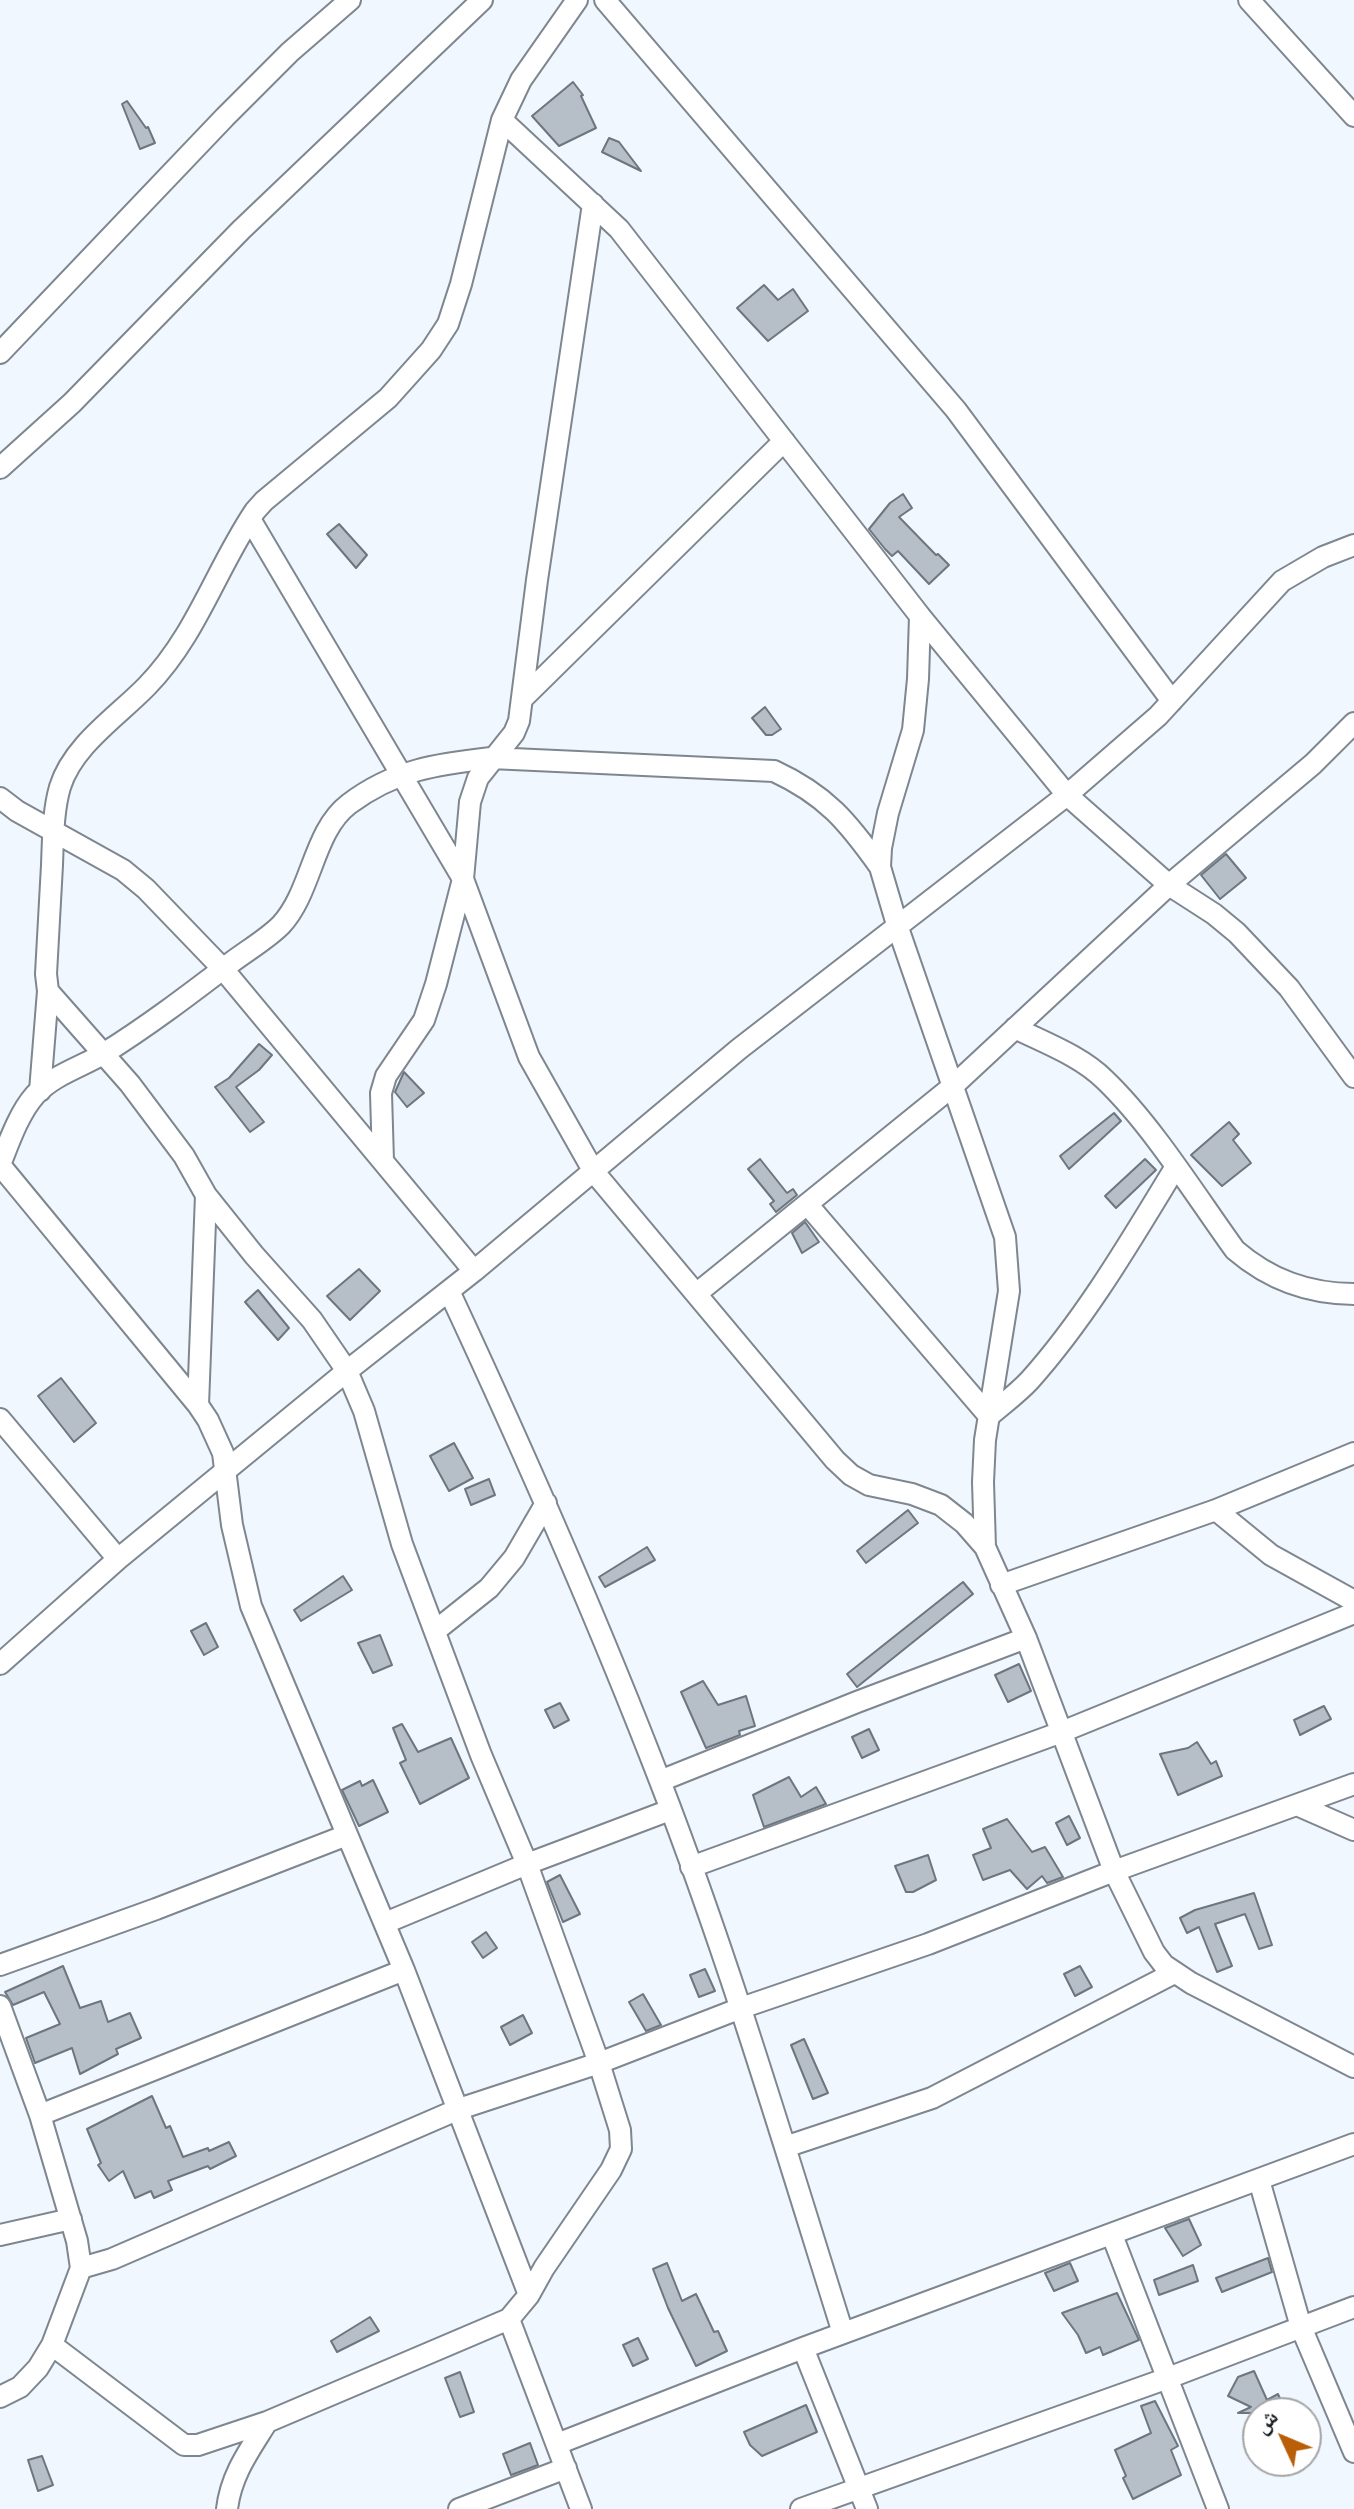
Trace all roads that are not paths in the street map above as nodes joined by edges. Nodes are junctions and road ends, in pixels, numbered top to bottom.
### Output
1 (350, 0) edge
2 (482, 0) edge
3 (577, 0) edge
4 (605, 0) edge
5 (1249, 0) edge
6 (1354, 116) edge
7 (502, 120) junction
8 (593, 204) junction
9 (0, 353) edge
10 (784, 441) junction
11 (0, 468) edge
12 (250, 519) junction
13 (1354, 545) edge
14 (920, 616) junction
15 (522, 699) junction
16 (1172, 701) junction
17 (1354, 723) edge
18 (491, 758) junction
19 (399, 774) junction
20 (1067, 795) junction
21 (0, 798) edge
22 (54, 832) junction
23 (880, 867) junction
24 (463, 879) junction
25 (1169, 885) junction
26 (898, 928) junction
27 (223, 969) junction
28 (48, 991) junction
29 (1015, 1028) junction
30 (102, 1054) junction
31 (1354, 1077) edge
32 (953, 1086) junction
33 (40, 1091) junction
34 (383, 1161) junction
35 (0, 1165) edge
36 (1175, 1168) junction
37 (594, 1172) junction
38 (206, 1195) junction
39 (807, 1204) junction
40 (474, 1271) junction
41 (449, 1291) junction
42 (696, 1294) junction
43 (1354, 1294) edge
44 (347, 1371) junction
45 (198, 1405) junction
46 (989, 1416) junction
47 (0, 1419) edge
48 (1354, 1453) edge
49 (226, 1470) junction
50 (546, 1503) junction
51 (1216, 1510) junction
52 (985, 1547) junction
53 (118, 1559) junction
54 (1001, 1585) junction
55 (1354, 1601) edge
56 (1354, 1613) edge
57 (435, 1631) junction
58 (1026, 1638) junction
59 (2, 1656) edge
60 (1059, 1733) junction
61 (660, 1781) junction
62 (1354, 1784) edge
63 (1297, 1805) junction
64 (670, 1810) junction
65 (1354, 1830) edge
66 (347, 1835) junction
67 (527, 1864) junction
68 (691, 1867) junction
69 (1114, 1871) junction
70 (385, 1923) junction
71 (0, 1965) edge
72 (404, 1970) junction
73 (1174, 1973) junction
74 (0, 2006) edge
75 (741, 2008) junction
76 (599, 2063) junction
77 (1354, 2067) edge
78 (459, 2109) junction
79 (40, 2115) junction
80 (1354, 2144) edge
81 (785, 2147) junction
82 (1259, 2180) junction
83 (71, 2219) junction
84 (0, 2235) edge
85 (1112, 2235) junction
86 (81, 2268) junction
87 (529, 2295) junction
88 (1354, 2307) edge
89 (509, 2319) junction
90 (1301, 2327) junction
91 (843, 2333) junction
92 (52, 2345) junction
93 (803, 2348) junction
94 (1168, 2378) junction
95 (0, 2397) edge
96 (267, 2422) junction
97 (557, 2444) junction
98 (1354, 2452) edge
99 (566, 2468) junction
100 (858, 2487) junction
101 (227, 2509) edge
102 (459, 2509) edge
103 (581, 2509) edge
104 (801, 2509) edge
105 (867, 2509) edge
106 (1218, 2509) edge

1 - 9 street
2 - 11 street
3 - 7 street
4 - 16 street
5 - 6 street
7 - 8 street
7 - 12 street
8 - 10 street
8 - 15 street
10 - 14 street
10 - 15 street
12 - 19 street
12 - 22 street
13 - 16 street
14 - 20 street
14 - 23 street
15 - 18 street
16 - 20 street
17 - 25 street
18 - 19 street
18 - 23 street
18 - 24 street
19 - 24 street
19 - 27 street
20 - 25 street
20 - 26 street
21 - 22 street
22 - 27 street
22 - 28 street
23 - 26 street
24 - 34 street
24 - 37 street
25 - 29 street
25 - 31 street
26 - 32 street
26 - 37 street
27 - 30 street
27 - 34 street
28 - 30 street
28 - 33 street
29 - 32 street
29 - 36 street
30 - 33 street
30 - 38 street
32 - 39 street
32 - 46 street
33 - 35 street
34 - 40 street
35 - 45 street
36 - 43 street
36 - 46 street
37 - 40 street
37 - 42 street
38 - 44 street
38 - 45 street
39 - 42 street
39 - 46 street
40 - 41 street
41 - 44 street
41 - 50 street
42 - 52 street
44 - 49 street
44 - 57 street
45 - 49 street
46 - 52 street
47 - 53 street
48 - 51 street
49 - 53 street
49 - 66 street
50 - 57 street
50 - 61 street
51 - 54 street
51 - 55 street
52 - 54 street
53 - 59 street
54 - 58 street
56 - 60 street
57 - 67 street
58 - 60 street
58 - 61 street
60 - 68 street
60 - 69 street
61 - 64 street
62 - 63 street
63 - 65 street
63 - 69 street
64 - 67 street
64 - 68 street
66 - 70 street
66 - 71 street
67 - 70 street
67 - 76 street
68 - 75 street
69 - 73 street
69 - 75 street
70 - 72 street
72 - 78 street
72 - 79 street
73 - 77 street
73 - 81 street
74 - 79 street
75 - 76 street
75 - 81 street
76 - 78 street
76 - 87 street
78 - 86 street
78 - 87 street
79 - 83 street
80 - 82 street
81 - 91 street
82 - 85 street
82 - 90 street
83 - 84 street
83 - 86 street
85 - 91 street
85 - 94 street
86 - 92 street
87 - 89 street
88 - 90 street
89 - 96 street
89 - 97 street
90 - 94 street
90 - 98 street
91 - 93 street
92 - 95 street
92 - 96 street
93 - 97 street
93 - 100 street
94 - 100 street
94 - 106 street
96 - 101 street
97 - 99 street
99 - 102 street
99 - 103 street
100 - 104 street
100 - 105 street

